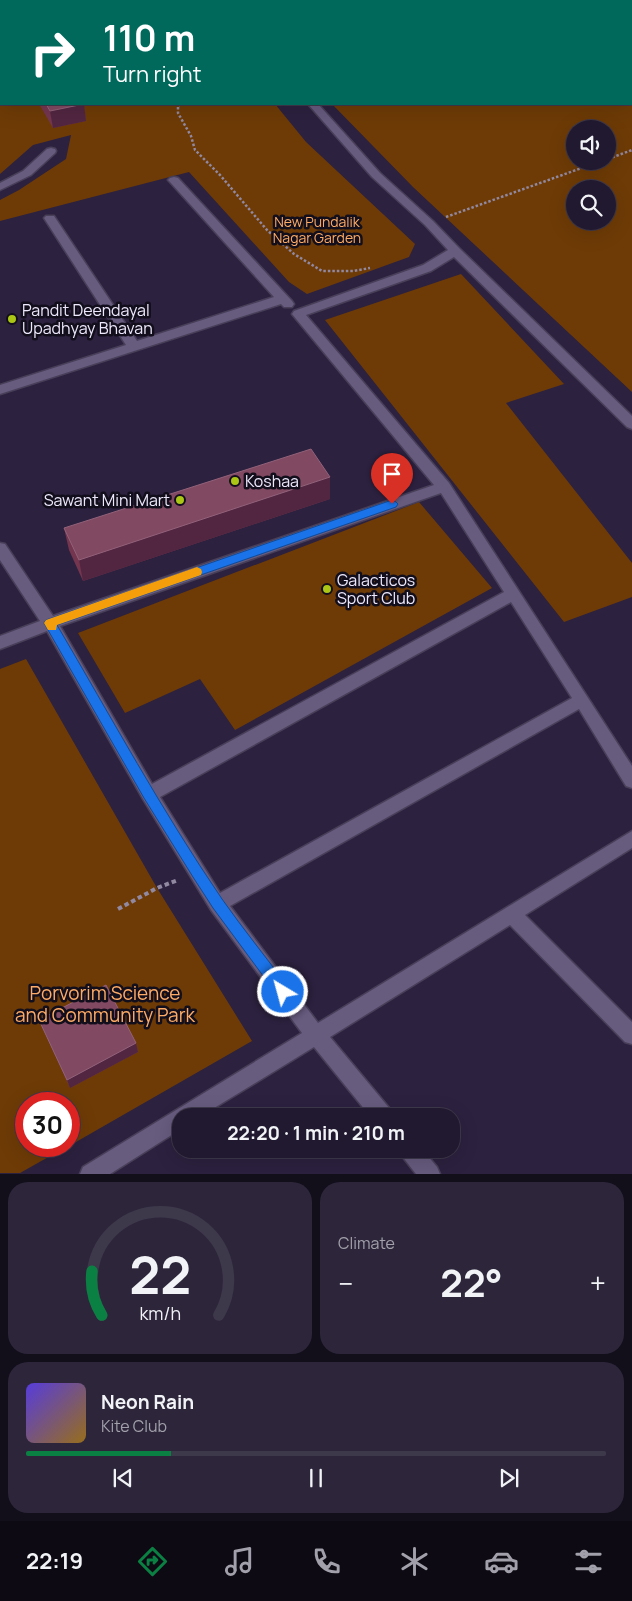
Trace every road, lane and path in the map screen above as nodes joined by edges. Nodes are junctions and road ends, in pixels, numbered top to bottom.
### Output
1 (180, 105) edge
2 (314, 105) edge
3 (632, 150) edge
4 (51, 151) dead end
5 (616, 156) edge
6 (576, 170) edge
7 (174, 180) dead end
8 (0, 187) edge
9 (50, 218) dead end
10 (429, 223) junction
11 (454, 251) junction
12 (371, 268) dead end
13 (282, 299) junction
14 (298, 314) junction
15 (134, 347) junction
16 (0, 390) edge
17 (632, 424) edge
18 (444, 487) junction
19 (0, 548) edge
20 (513, 594) junction
21 (50, 623) junction
22 (0, 643) edge
23 (582, 700) junction
24 (632, 781) edge
25 (149, 794) junction
26 (632, 839) edge
27 (198, 873) junction
28 (218, 904) junction
29 (118, 909) dead end
30 (511, 914) junction
31 (316, 1035) junction
32 (632, 1035) edge
33 (197, 1108) edge
34 (376, 1108) edge
35 (172, 1123) edge
36 (417, 1158) edge
37 (90, 1174) edge
38 (430, 1174) edge

1 - 12 path
2 - 10 street
3 - 5 path
4 - 8 street
6 - 10 path
7 - 13 street
9 - 15 street
10 - 11 street
11 - 14 street
11 - 17 street
13 - 14 street
13 - 15 street
14 - 18 street
15 - 16 street
18 - 20 street
18 - 21 street
19 - 21 street
20 - 23 street
20 - 25 street
21 - 22 street
21 - 25 street
23 - 24 street
23 - 28 street
25 - 27 street
26 - 30 street
27 - 28 street
27 - 29 path
28 - 31 street
30 - 31 street
30 - 32 street
31 - 33 street
31 - 34 street
35 - 37 street
36 - 38 street

